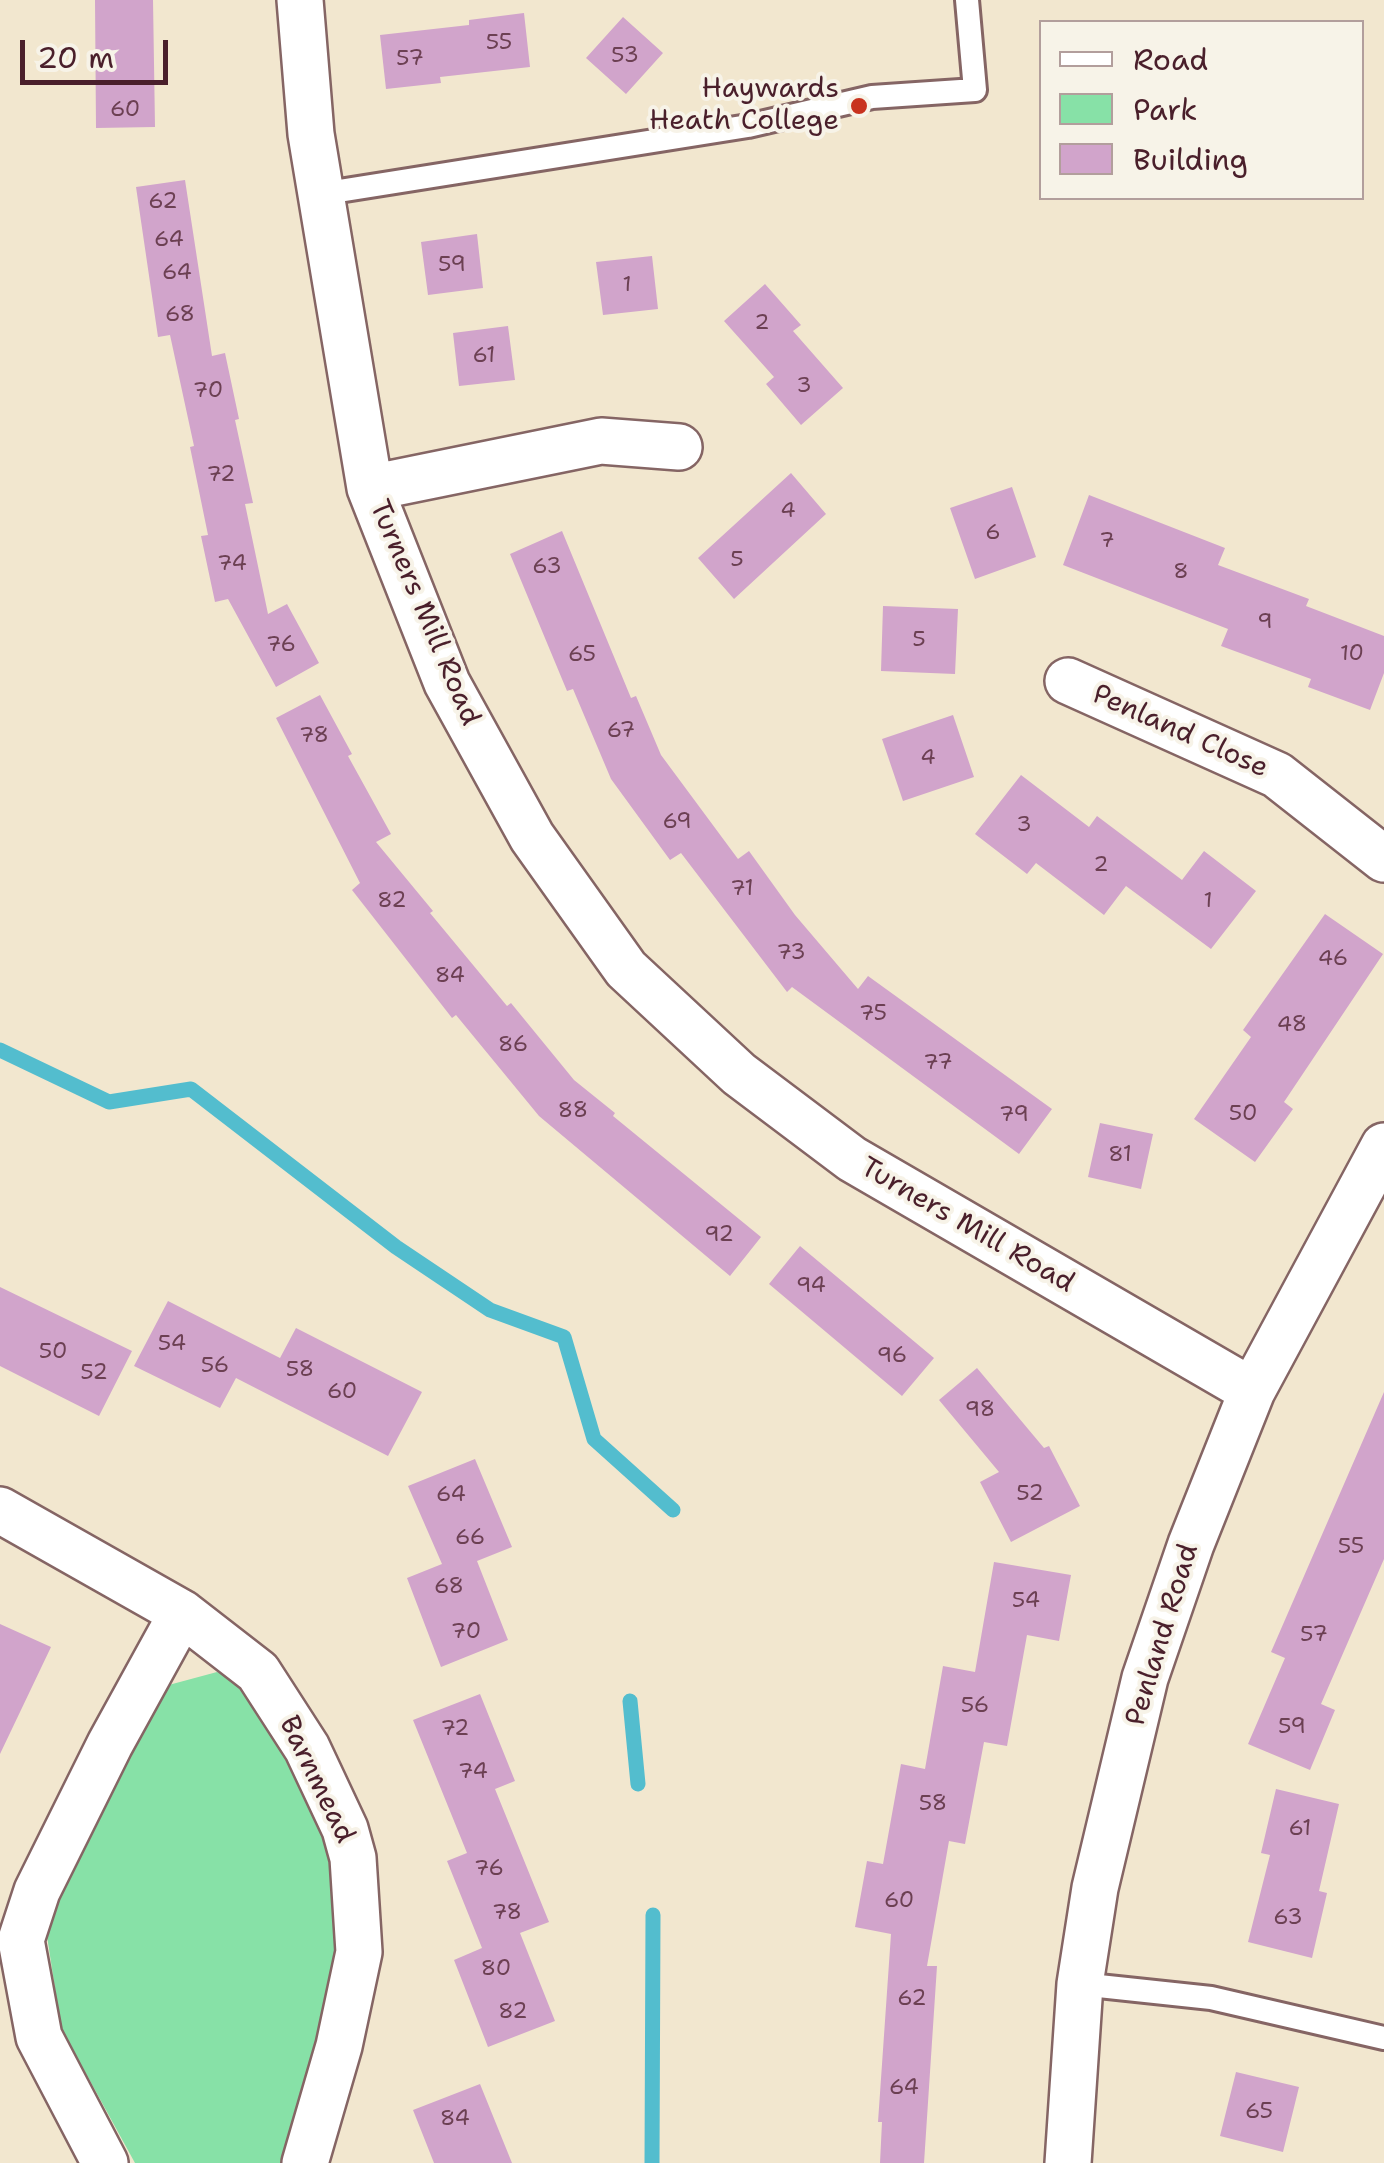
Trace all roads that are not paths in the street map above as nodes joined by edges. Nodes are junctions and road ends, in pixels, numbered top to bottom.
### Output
1 (300, 0) edge
2 (967, 0) edge
3 (320, 194) junction
4 (679, 448) dead end
5 (370, 488) junction
6 (1068, 682) dead end
7 (1384, 859) edge
8 (1384, 1146) edge
9 (1252, 1391) junction
10 (0, 1510) edge
11 (182, 1613) junction
12 (11, 1942) edge
13 (1080, 1984) junction
14 (1384, 2038) edge
15 (105, 2163) edge
16 (306, 2163) edge
17 (1068, 2163) edge

1 - 3 street, Turners Mill Road
2 - 3 lane
3 - 5 street, Turners Mill Road
4 - 5 street
5 - 9 street, Turners Mill Road
6 - 7 street, Penland Close
8 - 9 street, Penland Road
9 - 13 street, Penland Road
10 - 11 street, Barnmead
11 - 12 street
11 - 16 street, Barnmead
12 - 15 street
13 - 14 lane
13 - 17 street, Penland Road

